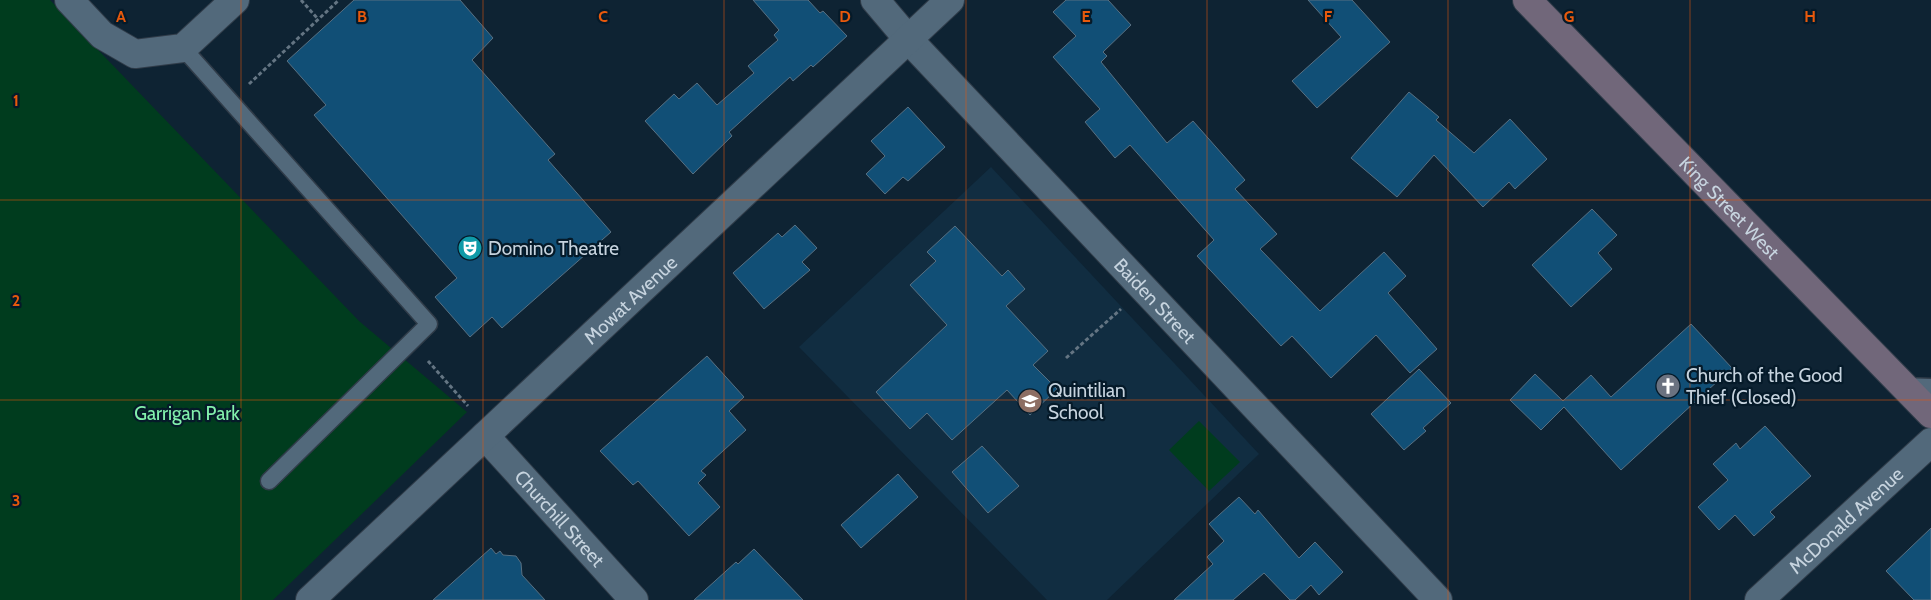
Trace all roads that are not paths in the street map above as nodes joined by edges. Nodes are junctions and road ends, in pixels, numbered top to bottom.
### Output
1 (69, 0) edge
2 (235, 0) edge
3 (875, 0) edge
4 (950, 0) edge
5 (1528, 0) edge
6 (908, 39) junction
7 (183, 48) junction
8 (1903, 386) junction
9 (1931, 388) edge
10 (1931, 414) edge
11 (485, 436) junction
12 (1931, 442) edge
13 (269, 481) dead end
14 (310, 600) edge
15 (634, 600) edge
16 (1438, 600) edge
17 (1760, 600) edge

1 - 7 street
2 - 7 street
3 - 6 street, Baiden Street
4 - 6 street, Mowat Avenue
5 - 8 main road, King Street West
6 - 11 street, Mowat Avenue
6 - 16 street, Baiden Street
7 - 13 lane
8 - 9 lane
8 - 10 main road, King Street West
11 - 14 street, Mowat Avenue
11 - 15 street, Churchill Street
12 - 17 street, McDonald Avenue

